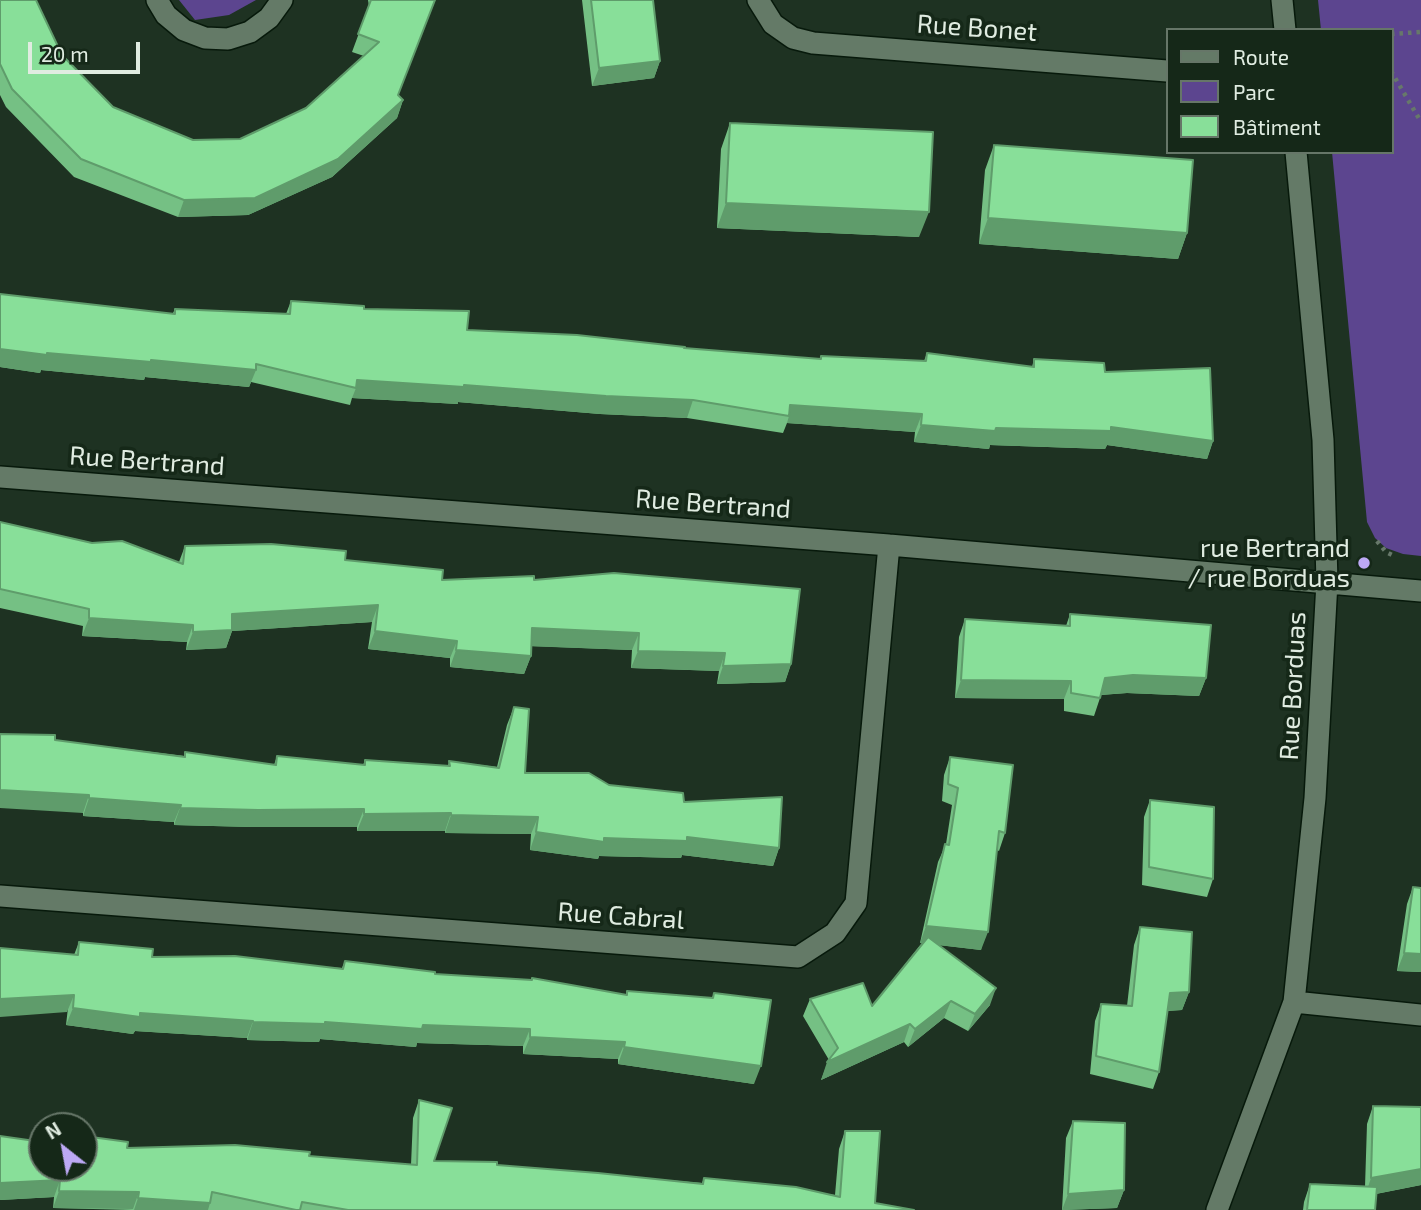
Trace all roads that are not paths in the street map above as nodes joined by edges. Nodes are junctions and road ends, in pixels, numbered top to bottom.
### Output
1 (157, 0) edge
2 (282, 0) edge
3 (758, 0) edge
4 (1282, 0) edge
5 (1285, 28) edge
6 (1166, 71) edge
7 (1296, 154) edge
8 (0, 477) edge
9 (889, 545) junction
10 (1327, 582) junction
11 (1421, 591) edge
12 (0, 896) edge
13 (1294, 1002) junction
14 (1421, 1015) edge
15 (1217, 1210) edge

1 - 2 street
3 - 6 street, Rue Bonet
4 - 5 street
7 - 10 street, Rue Borduas
8 - 9 street, Rue Bertrand
9 - 10 street, Rue Bertrand
9 - 12 street, Rue Cabral
10 - 11 street, Rue Bertrand
10 - 13 street, Rue Borduas
13 - 14 street
13 - 15 street, Rue Borduas

